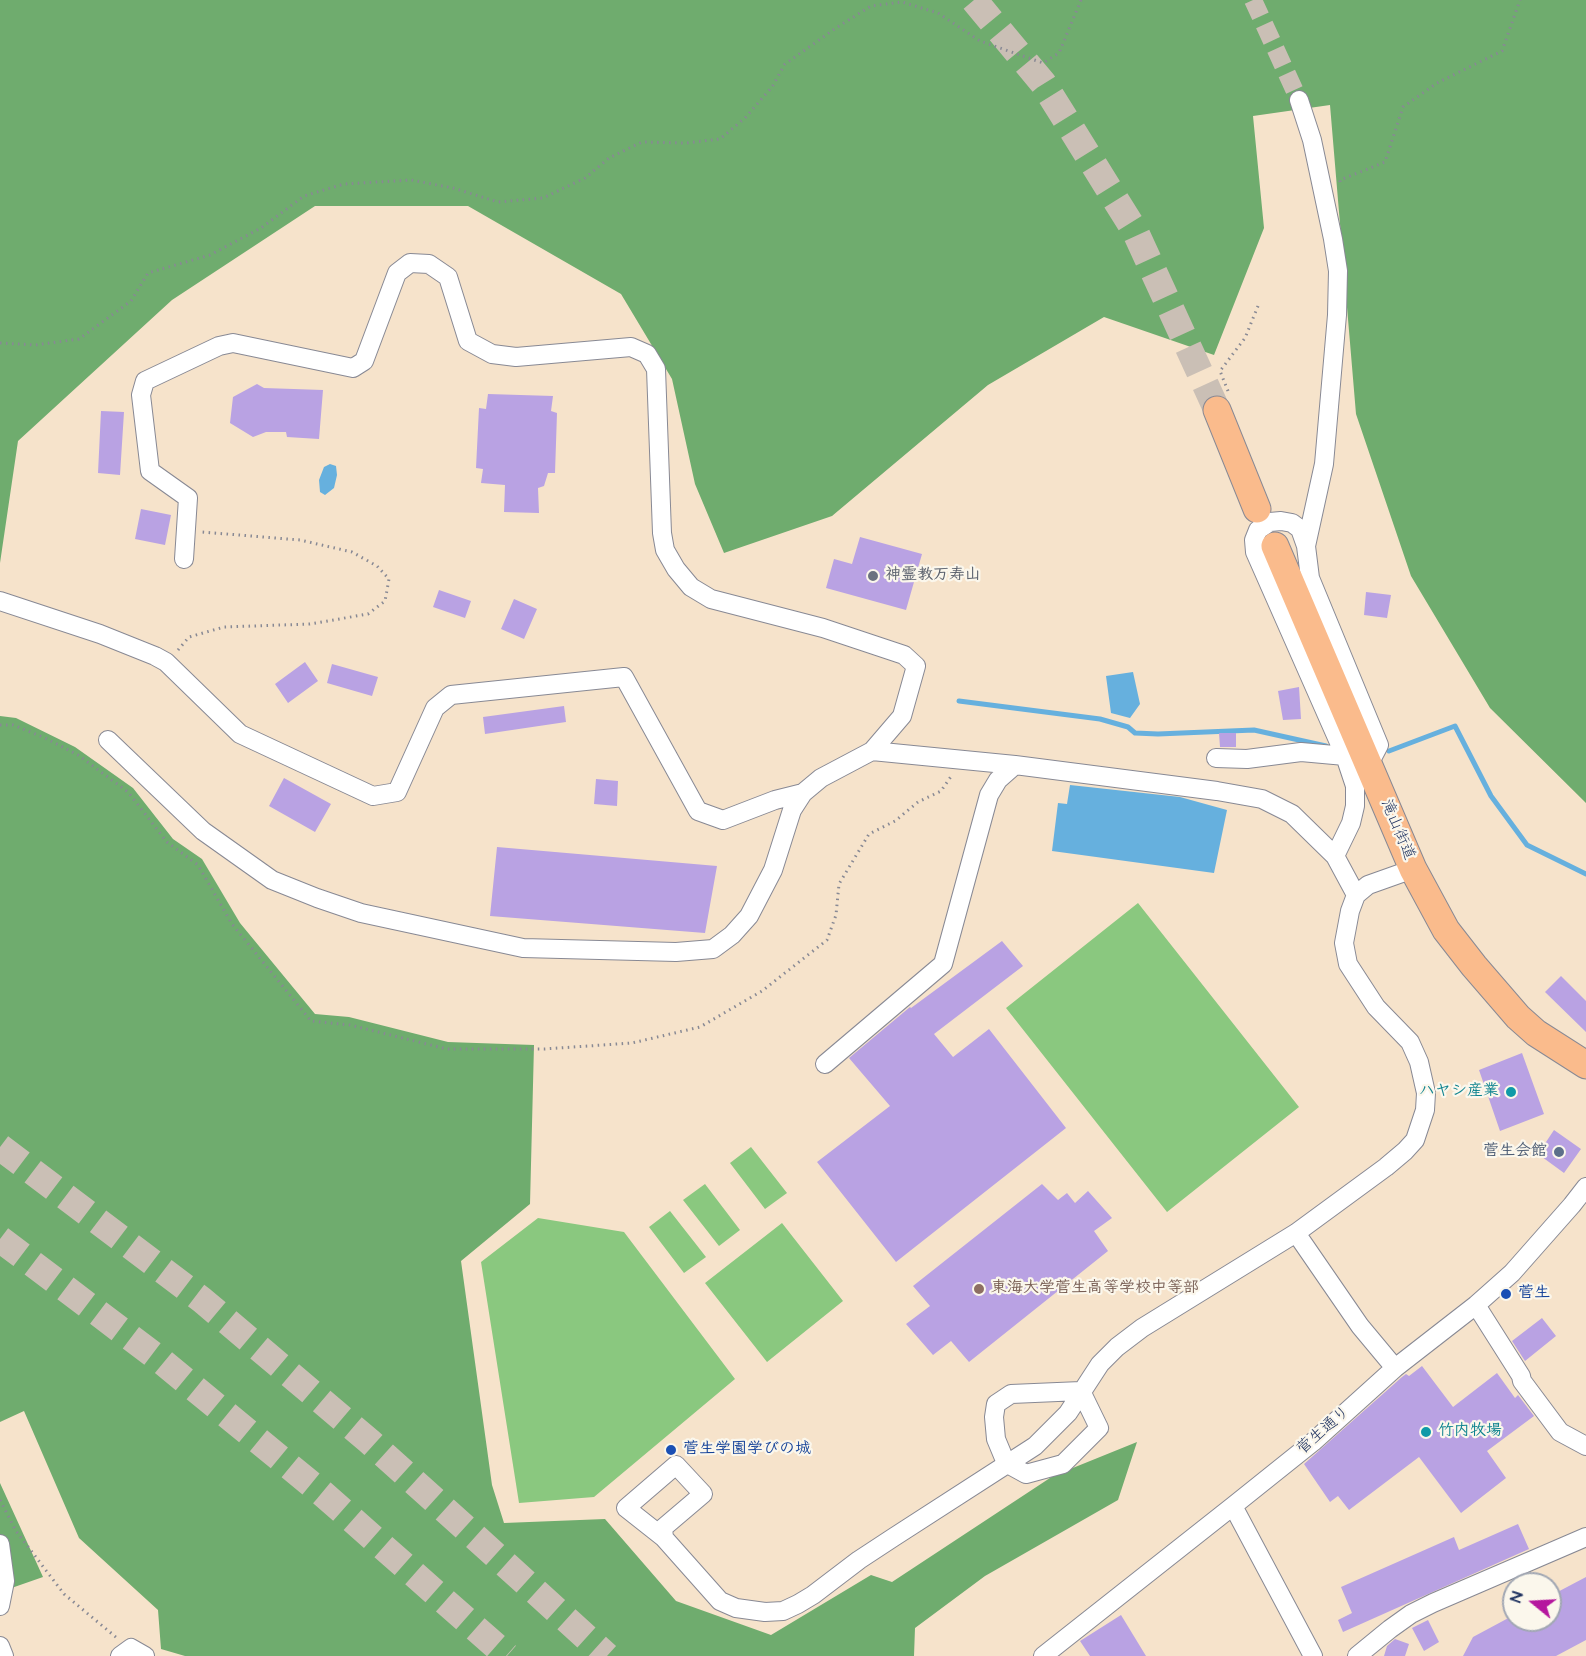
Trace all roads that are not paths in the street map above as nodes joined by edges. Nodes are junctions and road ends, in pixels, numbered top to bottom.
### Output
1 (1299, 100) tunnel mouth
2 (1223, 401) tunnel mouth
3 (1257, 509) dead end
4 (1275, 546) dead end
5 (1306, 546) junction
6 (184, 559) dead end
7 (0, 601) edge
8 (108, 740) dead end
9 (872, 751) junction
10 (1216, 758) dead end
11 (1357, 760) junction
12 (1015, 765) junction
13 (803, 793) junction
14 (1335, 856) junction
15 (1413, 869) junction
16 (1356, 895) junction
17 (825, 1064) dead end
18 (1586, 1065) edge
19 (1586, 1187) edge
20 (1296, 1233) junction
21 (1476, 1305) junction
22 (1395, 1368) junction
23 (1081, 1391) junction
24 (1586, 1446) edge
25 (1006, 1463) junction
26 (1233, 1506) junction
27 (1586, 1537) edge
28 (664, 1538) dead end
29 (0, 1544) edge
30 (0, 1605) edge
31 (0, 1646) edge
32 (4, 1656) edge
33 (1043, 1656) edge
34 (1313, 1656) edge
35 (1357, 1656) edge

1 - 5 street
2 - 3 highway
4 - 11 highway, 滝山街道
5 - 11 street
5 - 11 street
6 - 9 street
7 - 13 street
8 - 13 street
9 - 12 street
9 - 13 street
10 - 11 street
11 - 14 street
11 - 15 highway, 滝山街道
12 - 14 street
12 - 17 street
14 - 16 street
15 - 16 street
15 - 18 highway, 滝山街道
16 - 20 street
19 - 21 street, 菅生通り
20 - 22 street
20 - 23 street
21 - 22 street, 菅生通り
21 - 24 street
22 - 26 street, 菅生通り
23 - 25 street
23 - 25 street
23 - 25 street
25 - 28 street
26 - 33 street, 菅生通り
26 - 34 street
27 - 35 street
29 - 30 street
31 - 32 street

